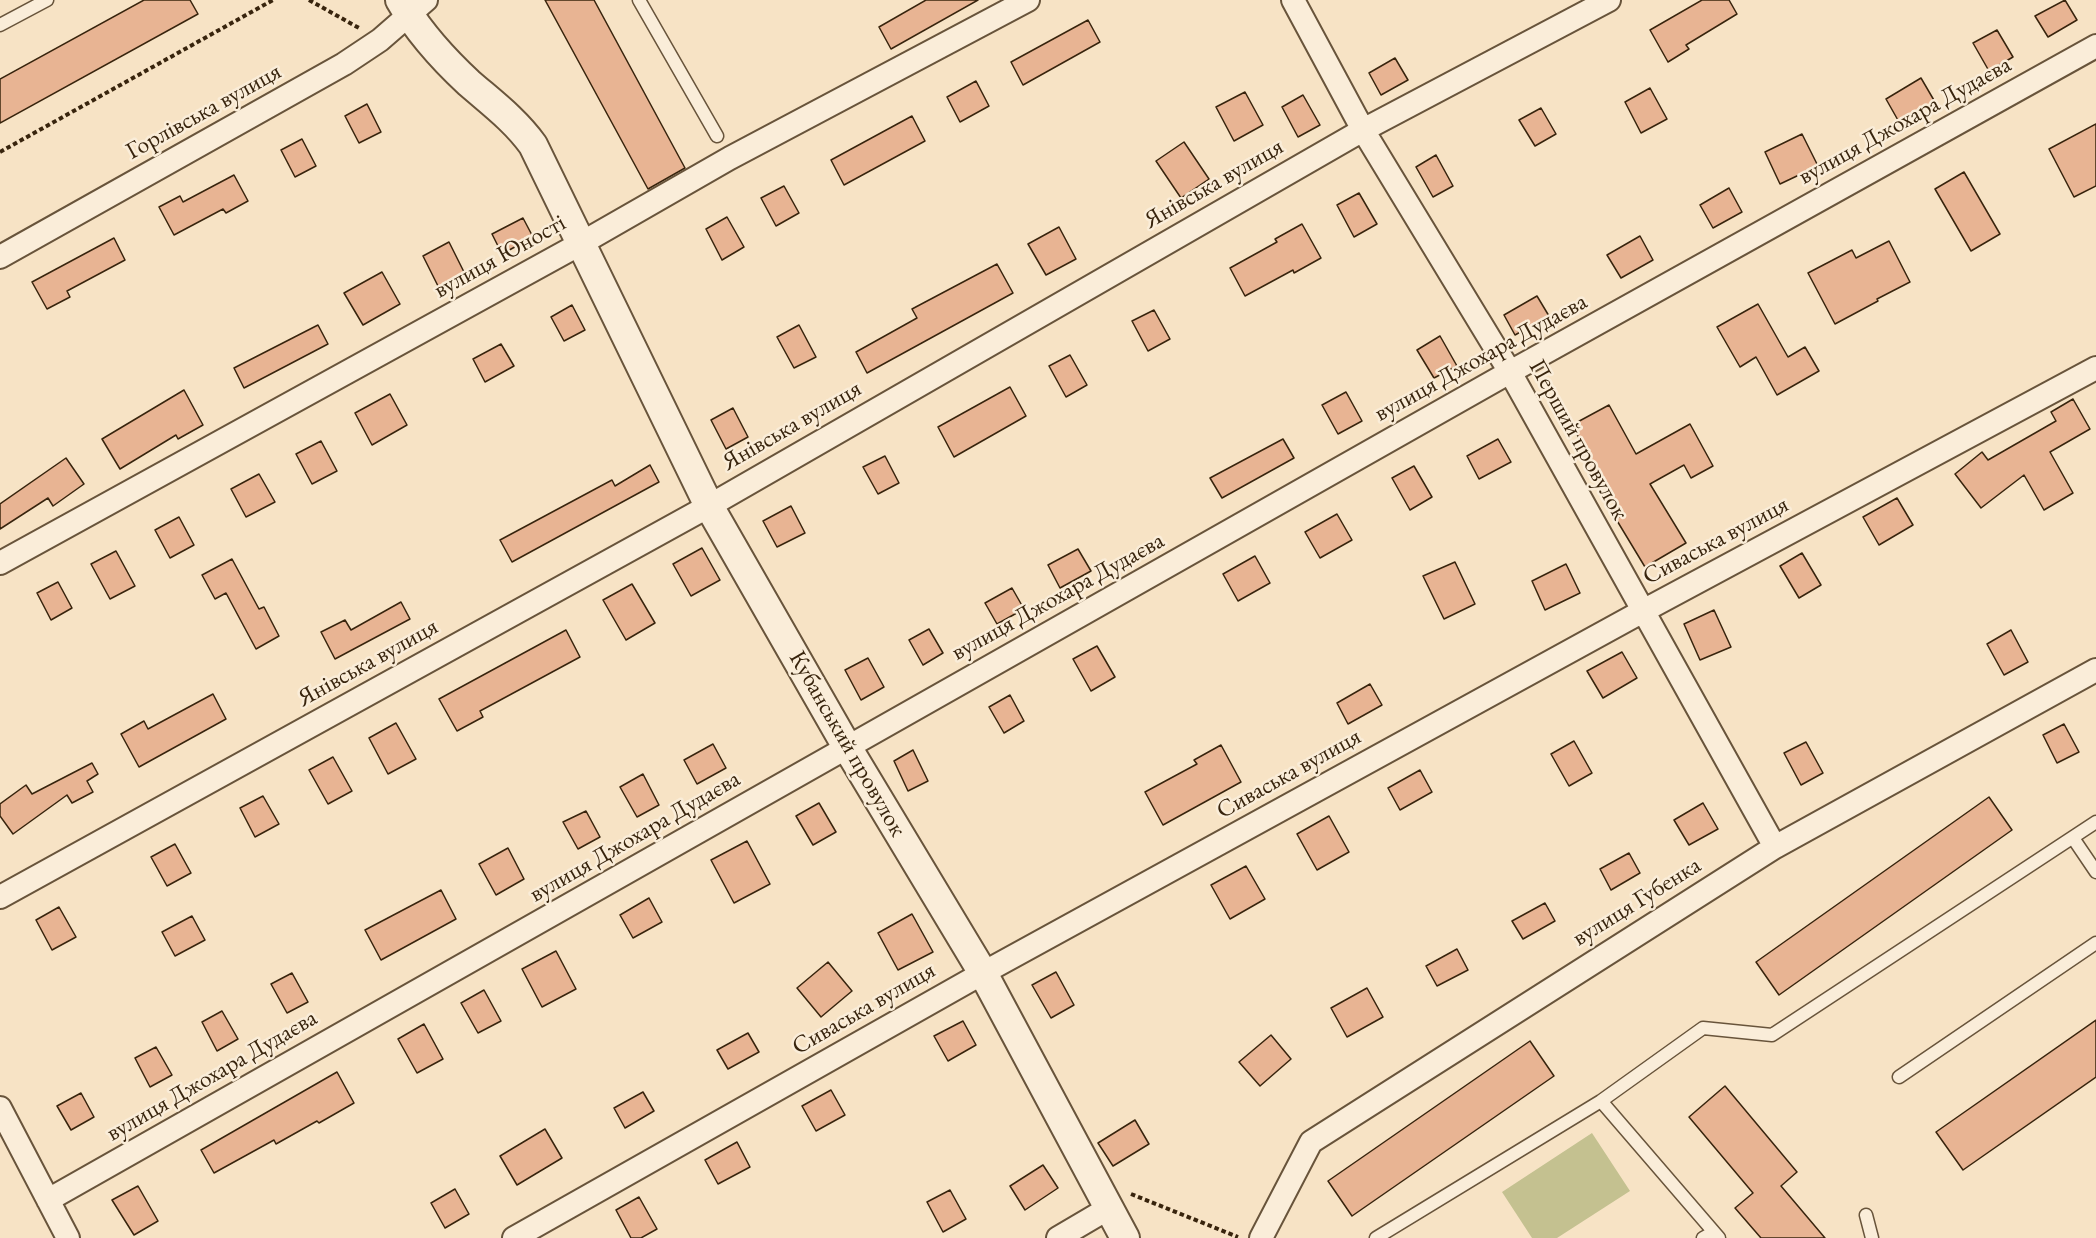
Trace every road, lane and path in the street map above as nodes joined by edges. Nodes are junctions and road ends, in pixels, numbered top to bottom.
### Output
1 (47, 0) edge
2 (273, 0) edge
3 (309, 0) edge
4 (639, 0) edge
5 (1028, 0) edge
6 (1293, 0) edge
7 (1610, 0) edge
8 (412, 5) edge
9 (0, 25) edge
10 (380, 40) junction
11 (2096, 46) edge
12 (1363, 130) junction
13 (717, 136) dead end
14 (0, 152) edge
15 (580, 244) junction
16 (0, 257) edge
17 (2096, 368) edge
18 (1510, 372) junction
19 (709, 506) junction
20 (0, 563) edge
21 (1643, 611) junction
22 (2096, 670) edge
23 (847, 747) junction
24 (2096, 822) edge
25 (2073, 838) junction
26 (1775, 847) junction
27 (2096, 872) edge
28 (0, 897) edge
29 (2096, 943) edge
30 (983, 973) junction
31 (1899, 1077) dead end
32 (1601, 1101) junction
33 (0, 1108) edge
34 (1115, 1199) junction
35 (48, 1200) junction
36 (1866, 1215) dead end
37 (1712, 1236) edge
38 (68, 1238) edge
39 (514, 1238) edge
40 (1058, 1238) edge
41 (1125, 1238) edge
42 (1239, 1238) edge
43 (1261, 1238) edge
44 (1376, 1238) edge
45 (1872, 1238) edge

1 - 9 lane
2 - 14 path
3 - 10 path
4 - 13 lane
5 - 15 street, вулиця Юності
6 - 12 street, Перший провулок
7 - 12 street, Янівська вулиця
8 - 10 street, Горлівська вулиця
8 - 15 street, Кубанський провулок
10 - 16 street, Горлівська вулиця
11 - 18 street, вулиця Джохара Дудаєва
12 - 18 street, Перший провулок
12 - 19 street, Янівська вулиця
15 - 19 street, Кубанський провулок
15 - 20 street, вулиця Юності
17 - 21 street, Сиваська вулиця
18 - 21 street, Перший провулок
18 - 23 street, вулиця Джохара Дудаєва
19 - 23 street, Кубанський провулок
19 - 28 street, Янівська вулиця
21 - 26 street, Перший провулок
21 - 30 street, Сиваська вулиця
22 - 26 street, вулиця Губенка
23 - 30 street, Кубанський провулок
23 - 35 street, вулиця Джохара Дудаєва
24 - 25 lane
25 - 27 lane
25 - 32 lane
26 - 43 street, вулиця Губенка
29 - 31 lane
30 - 34 street, Кубанський провулок
30 - 39 street, Сиваська вулиця
32 - 37 lane
32 - 44 lane
33 - 35 street
34 - 40 street
34 - 41 street, Кубанський провулок
34 - 42 path
35 - 38 street
36 - 45 lane

